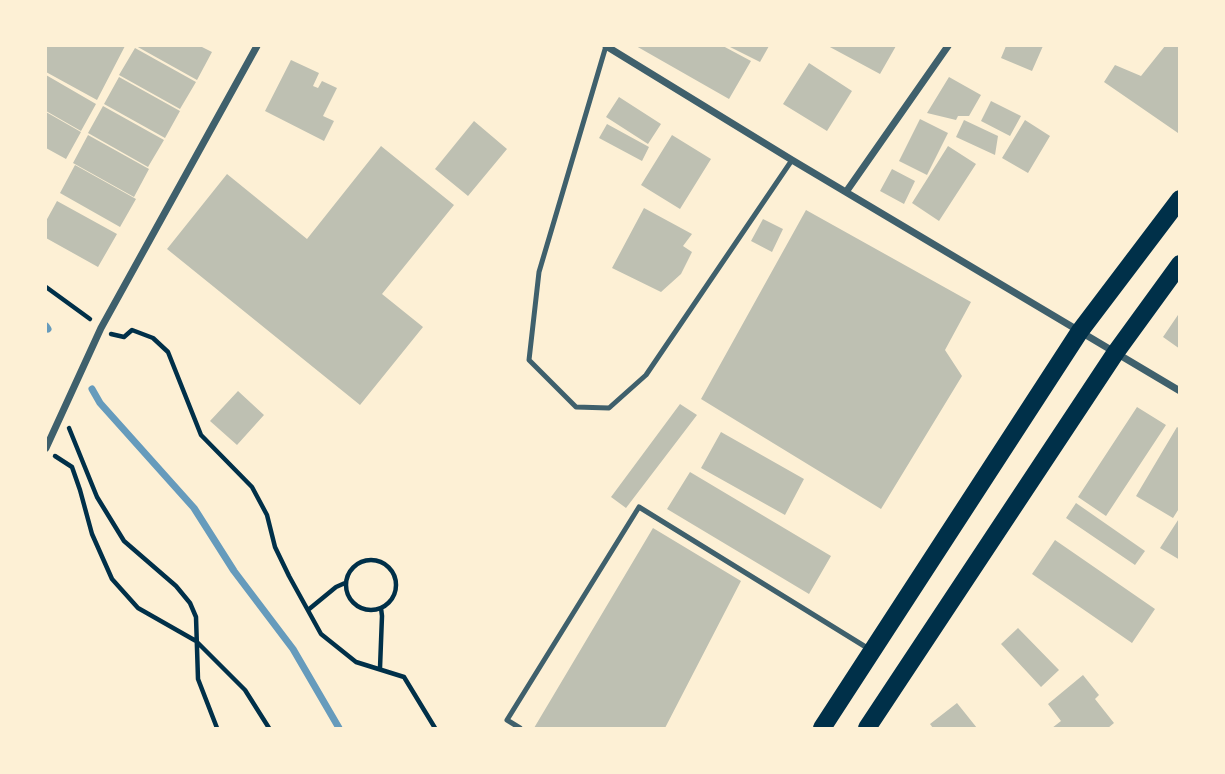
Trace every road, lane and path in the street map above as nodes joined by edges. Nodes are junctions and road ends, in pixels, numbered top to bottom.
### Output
1 (257, 46) edge
2 (606, 46) edge
3 (948, 46) edge
4 (792, 160) junction
5 (846, 192) junction
6 (1180, 199) edge
7 (1180, 264) edge
8 (46, 286) edge
9 (101, 328) junction
10 (1080, 331) junction
11 (1116, 352) junction
12 (1180, 391) edge
13 (62, 408) junction
14 (46, 449) edge
15 (345, 583) junction
16 (381, 608) junction
17 (308, 610) junction
18 (196, 641) junction
19 (872, 651) junction
20 (380, 668) junction
21 (217, 729) edge
22 (269, 729) edge
23 (435, 729) edge
24 (520, 729) edge
25 (822, 729) edge
26 (867, 729) edge

1 - 9 street
2 - 4 street
2 - 4 lane
3 - 5 street
4 - 5 street
5 - 10 street
6 - 10 main road
7 - 11 main road
8 - 9 path
9 - 13 street
9 - 17 path
10 - 11 street
10 - 19 main road
11 - 12 street
11 - 26 main road
13 - 14 street
13 - 18 path
14 - 18 path
15 - 16 path
15 - 16 path
15 - 17 path
16 - 20 path
17 - 20 path
18 - 21 path
18 - 22 path
19 - 24 lane
19 - 25 main road
20 - 23 path

